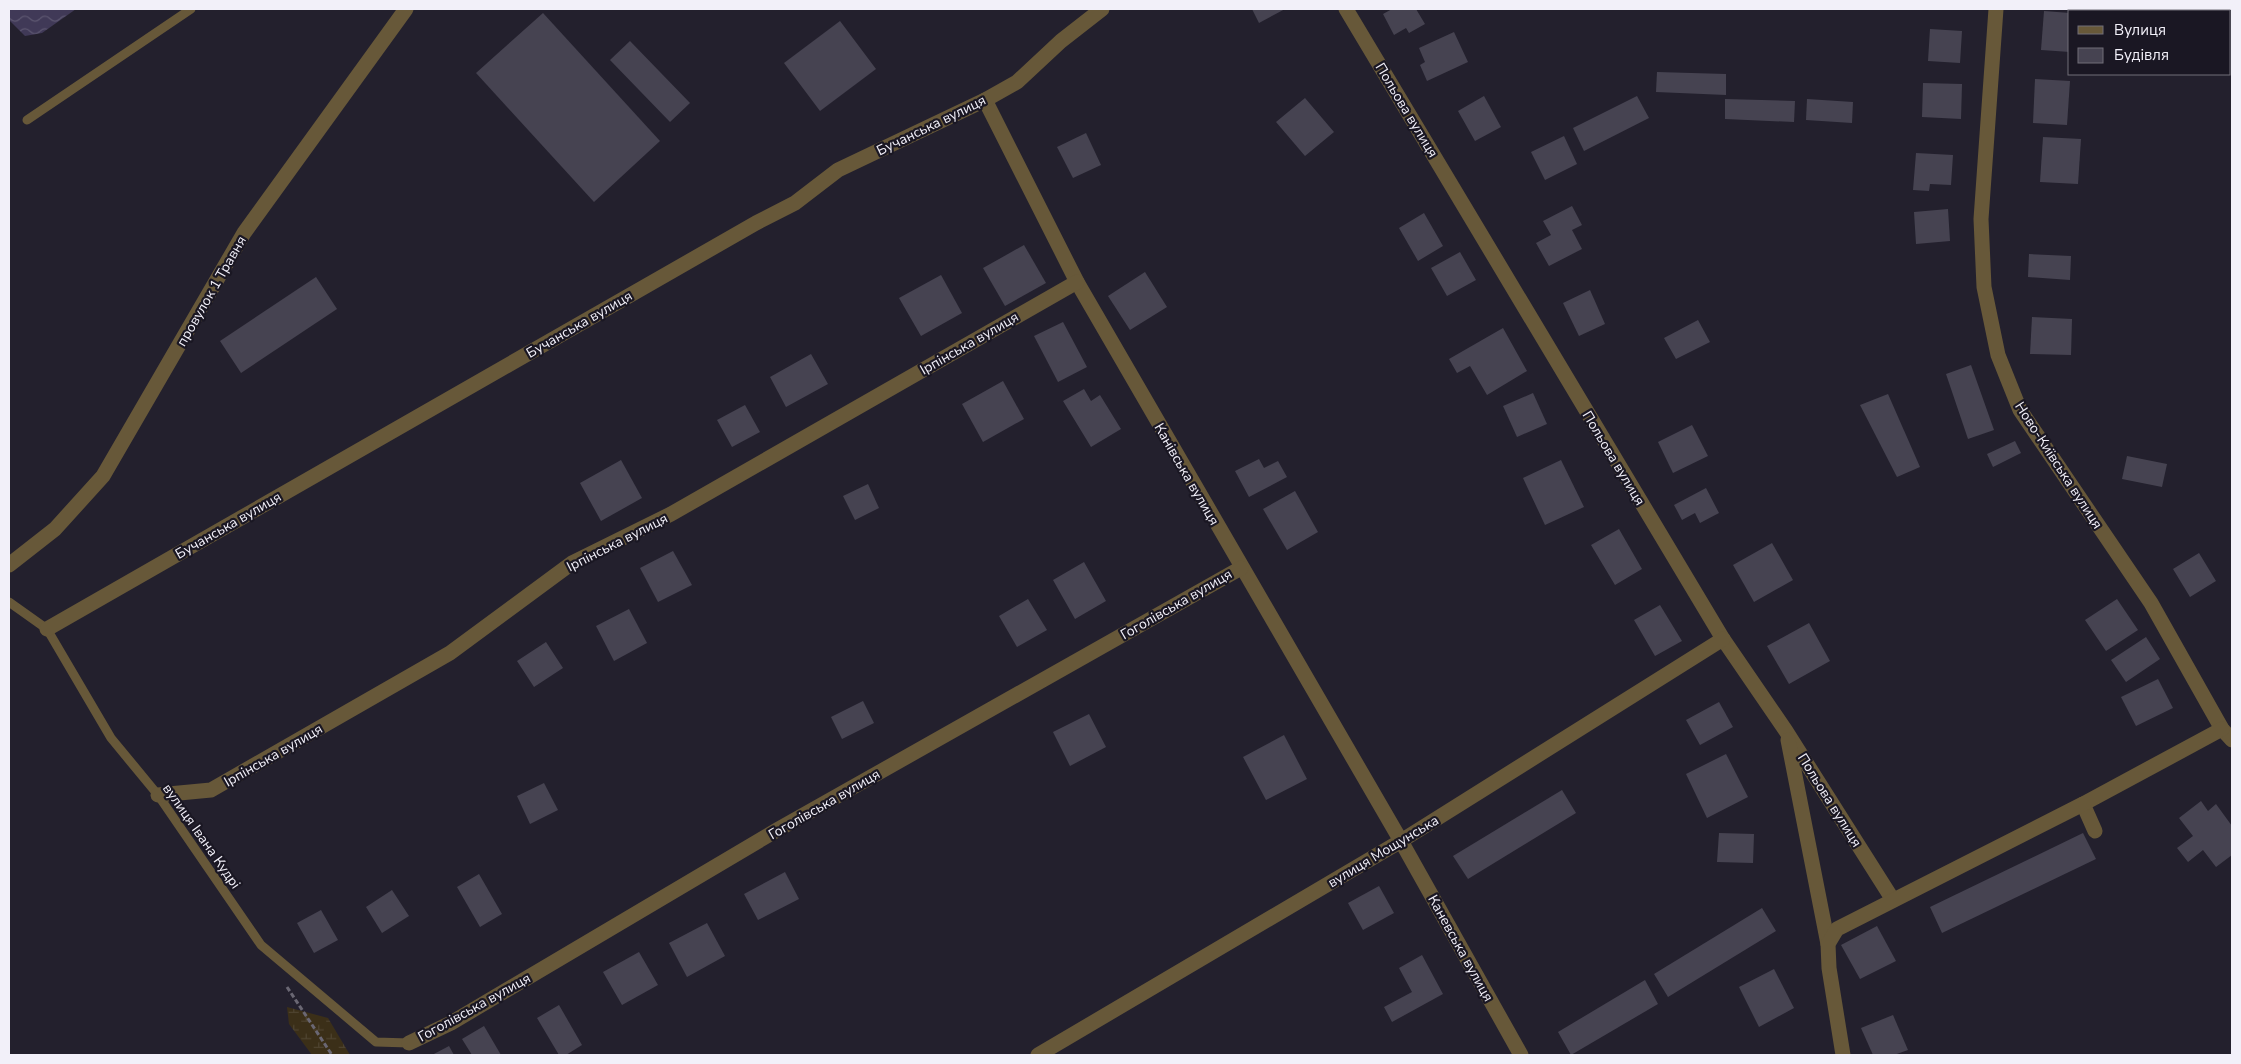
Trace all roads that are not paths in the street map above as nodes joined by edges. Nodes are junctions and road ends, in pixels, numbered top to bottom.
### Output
1 (191, 9) edge
2 (406, 9) edge
3 (1102, 9) edge
4 (1346, 9) edge
5 (1996, 9) edge
6 (985, 100) junction
7 (28, 120) dead end
8 (1078, 282) junction
9 (9, 565) edge
10 (1241, 568) junction
11 (9, 602) edge
12 (46, 629) junction
13 (1723, 639) junction
14 (1786, 731) junction
15 (2227, 735) edge
16 (158, 795) junction
17 (2083, 804) junction
18 (2095, 831) dead end
19 (1401, 841) junction
20 (1893, 900) junction
21 (1828, 944) junction
22 (409, 1043) joint
23 (1054, 1051) edge
24 (1038, 1055) edge
25 (1521, 1055) edge
26 (1843, 1055) edge

1 - 7 lane
2 - 9 street, провулок 1 Травня
3 - 6 street, Бучанська вулиця
4 - 13 street, Польова вулиця
5 - 15 street, Ново-Київська вулиця
6 - 8 street, Канівська вулиця
6 - 12 street, Бучанська вулиця
8 - 10 street, Канівська вулиця
8 - 16 street, Ірпінська вулиця
10 - 19 street, Канівська вулиця
10 - 22 street, Гоголівська вулиця
11 - 12 lane, вулиця Івана Кудрі
12 - 16 lane, вулиця Івана Кудрі
13 - 14 street, Польова вулиця
13 - 19 street, вулиця Мощунська
14 - 20 street, Польова вулиця
14 - 21 street
15 - 17 street
16 - 22 lane, вулиця Івана Кудрі
17 - 18 street
17 - 20 street
19 - 23 street, вулиця Мощунська
19 - 25 street, Каневська вулиця
20 - 21 street
21 - 26 street
23 - 24 street, вулиця Мощунська

